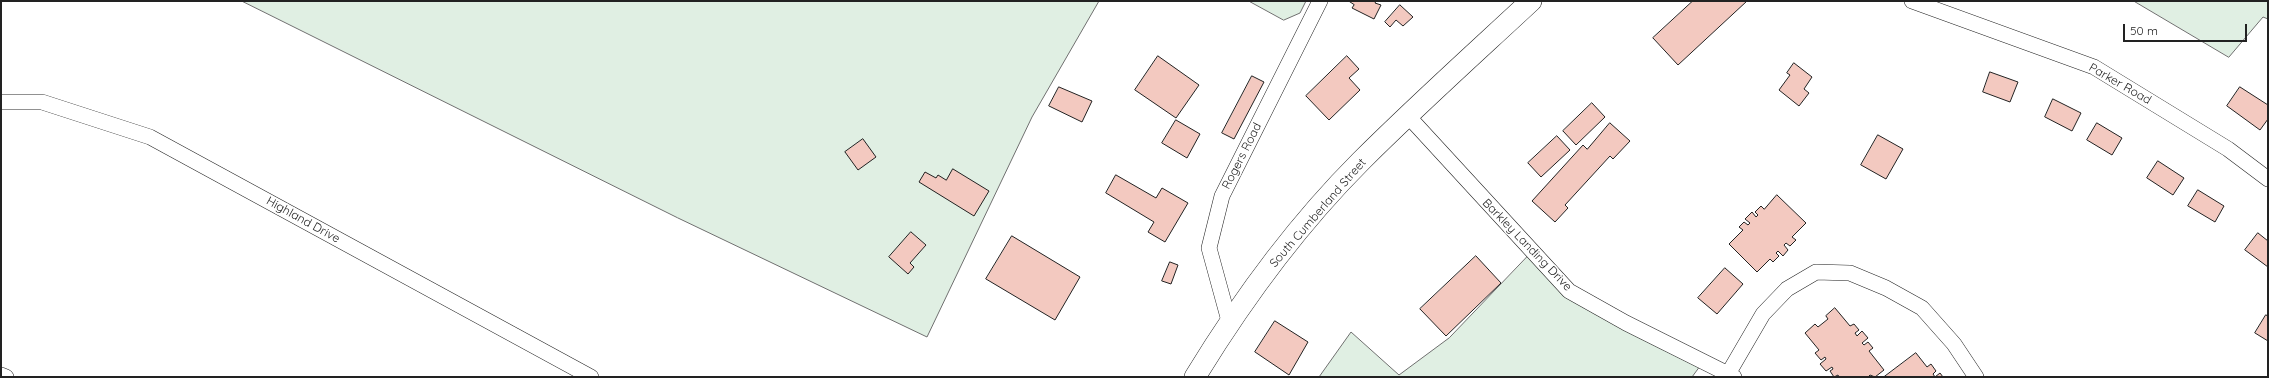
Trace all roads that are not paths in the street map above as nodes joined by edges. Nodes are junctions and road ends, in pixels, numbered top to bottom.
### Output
1 (1320, 1) edge
2 (1531, 1) edge
3 (1912, 1) edge
4 (1, 102) edge
5 (1408, 116) junction
6 (2268, 179) edge
7 (1229, 321) junction
8 (1, 375) edge
9 (1731, 376) edge
10 (6, 377) edge
11 (591, 377) edge
12 (1195, 377) edge
13 (1976, 377) edge

1 - 7 street, Rogers Road
2 - 5 main road, South Cumberland Street
3 - 6 street, Parker Road
4 - 11 street, Highland Drive
5 - 7 main road, South Cumberland Street
5 - 9 street, Barkley Landing Drive
7 - 12 main road, South Cumberland Street
8 - 10 street
9 - 13 street

